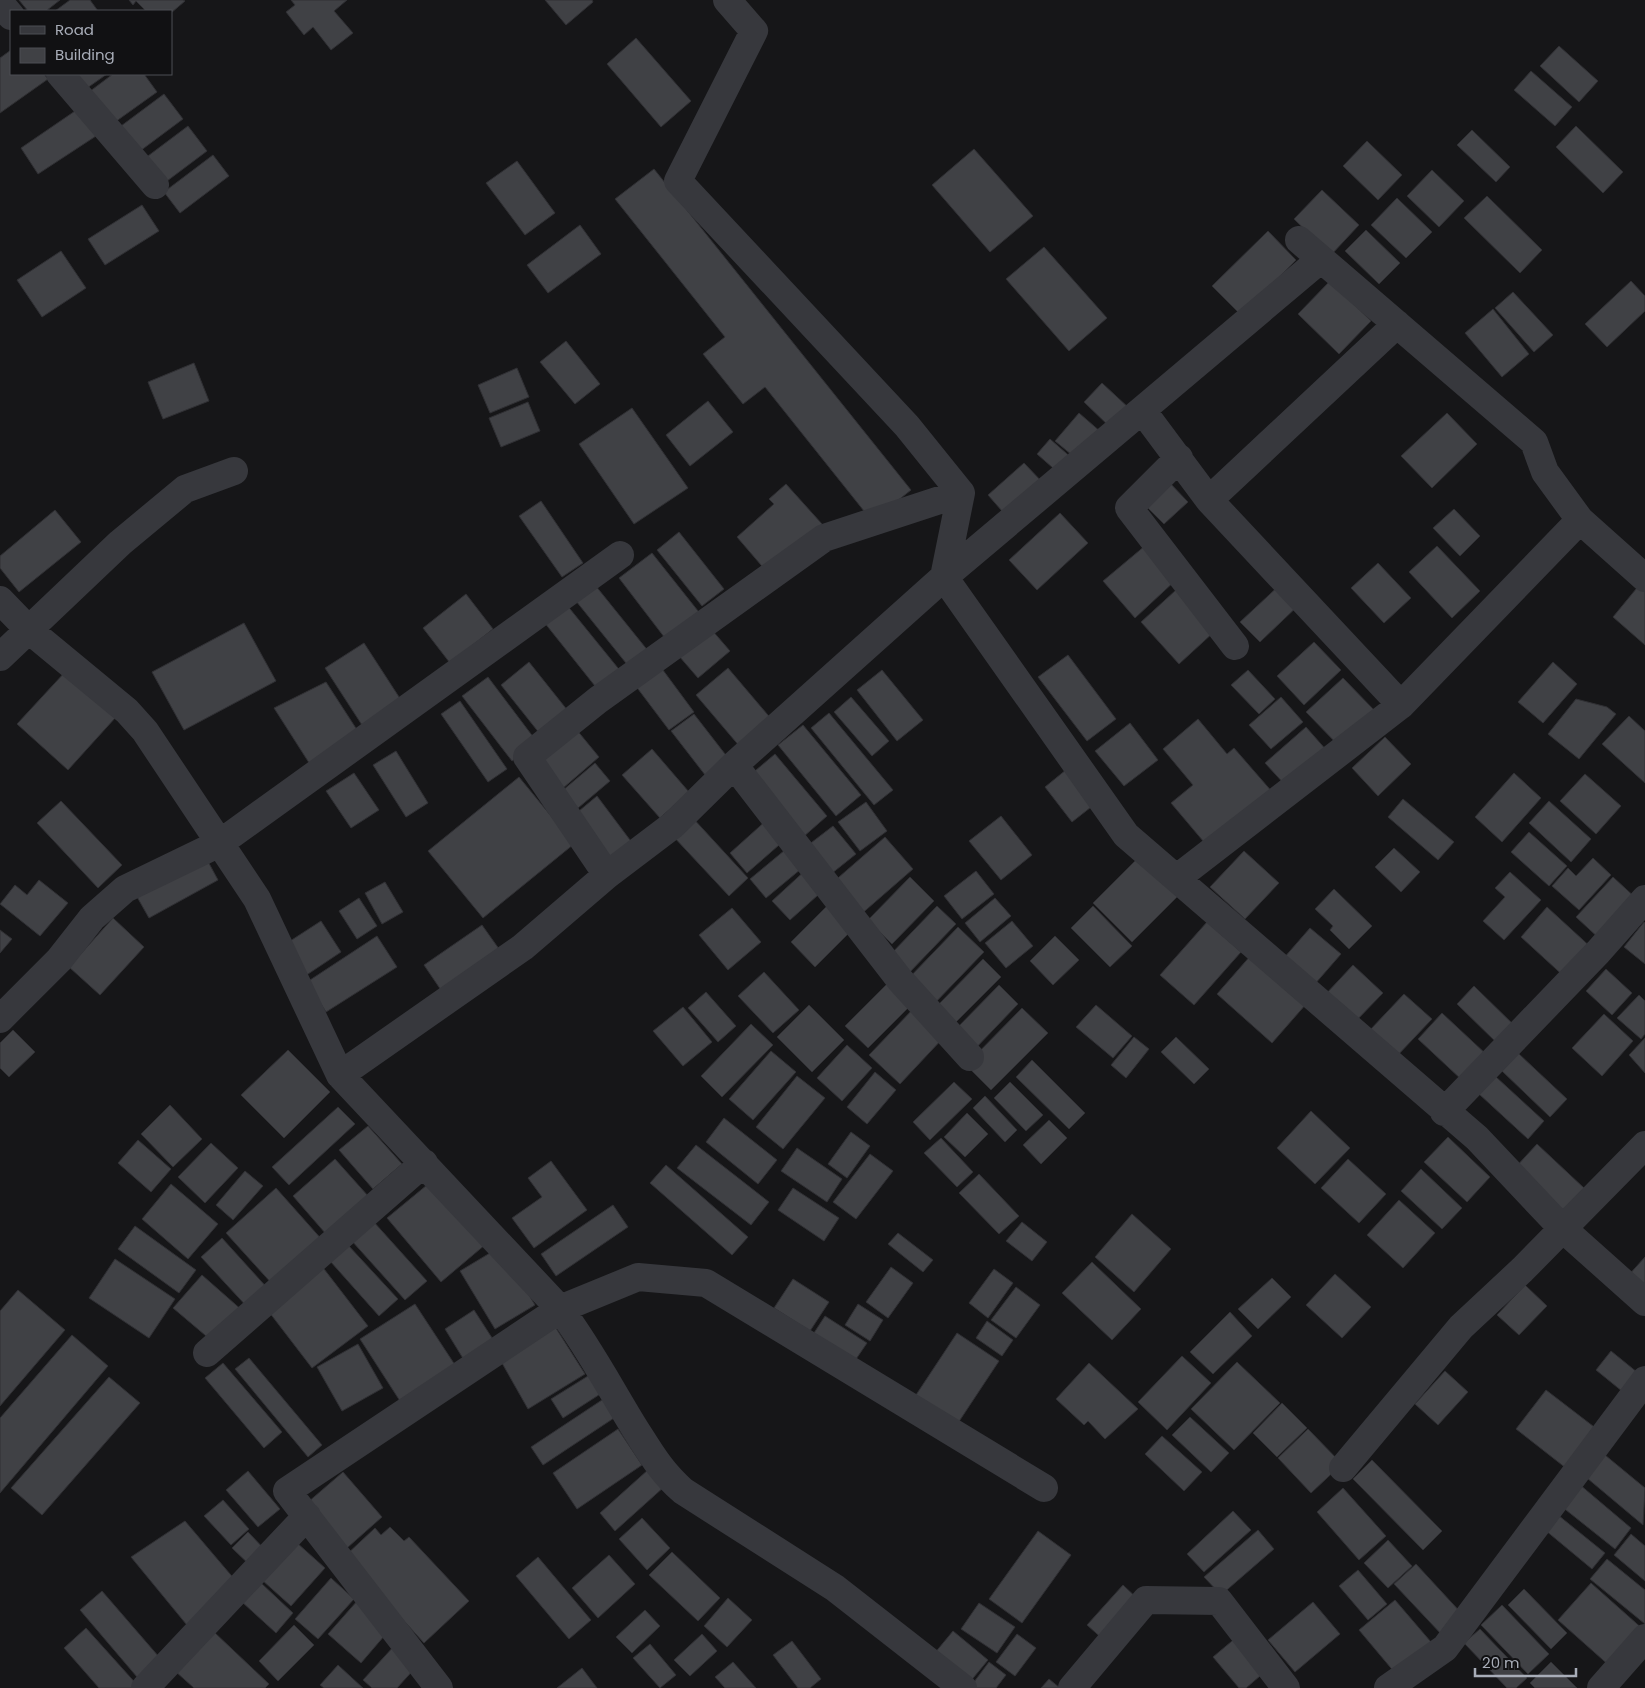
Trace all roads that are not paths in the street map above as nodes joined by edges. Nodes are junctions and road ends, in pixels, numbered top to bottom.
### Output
1 (727, 0) edge
2 (0, 3) edge
3 (10, 15) edge
4 (61, 75) edge
5 (155, 185) dead end
6 (1300, 240) dead end
7 (1321, 259) junction
8 (1396, 324) junction
9 (1142, 410) junction
10 (1179, 458) junction
11 (234, 472) dead end
12 (961, 493) junction
13 (1209, 500) junction
14 (1580, 520) junction
15 (620, 555) dead end
16 (944, 577) junction
17 (1645, 578) edge
18 (0, 600) edge
19 (29, 630) junction
20 (1235, 646) dead end
21 (0, 657) edge
22 (1401, 705) junction
23 (734, 765) junction
24 (220, 843) junction
25 (607, 875) junction
26 (1177, 878) junction
27 (1645, 900) edge
28 (0, 1019) edge
29 (970, 1057) dead end
30 (340, 1075) junction
31 (1444, 1112) junction
32 (1645, 1145) edge
33 (424, 1163) junction
34 (1562, 1228) junction
35 (1645, 1302) edge
36 (560, 1309) junction
37 (207, 1353) dead end
38 (1645, 1380) edge
39 (1343, 1468) dead end
40 (1044, 1488) dead end
41 (307, 1516) junction
42 (1645, 1638) edge
43 (145, 1688) edge
44 (439, 1688) edge
45 (963, 1688) edge
46 (1072, 1688) edge
47 (1286, 1688) edge
48 (1388, 1688) edge
49 (1601, 1688) edge

1 - 12 street
2 - 3 street
4 - 5 street
6 - 7 street
7 - 8 street
7 - 9 street
8 - 13 street
8 - 14 street
9 - 10 street
9 - 16 street
10 - 13 street
10 - 20 street
11 - 19 street
12 - 16 street
12 - 25 street
13 - 22 street
14 - 17 street
14 - 22 street
15 - 24 street
16 - 23 street
16 - 26 street
18 - 19 street
19 - 21 street
19 - 24 street
22 - 26 street
23 - 25 street
23 - 29 street
24 - 28 street
24 - 30 street
25 - 30 street
26 - 31 street
27 - 31 street
30 - 33 street
31 - 34 street
32 - 34 street
33 - 36 street
33 - 37 street
34 - 35 street
34 - 39 street
36 - 40 street
36 - 41 street
36 - 45 street
38 - 48 street
41 - 43 street
41 - 44 street
42 - 49 street
46 - 47 street

